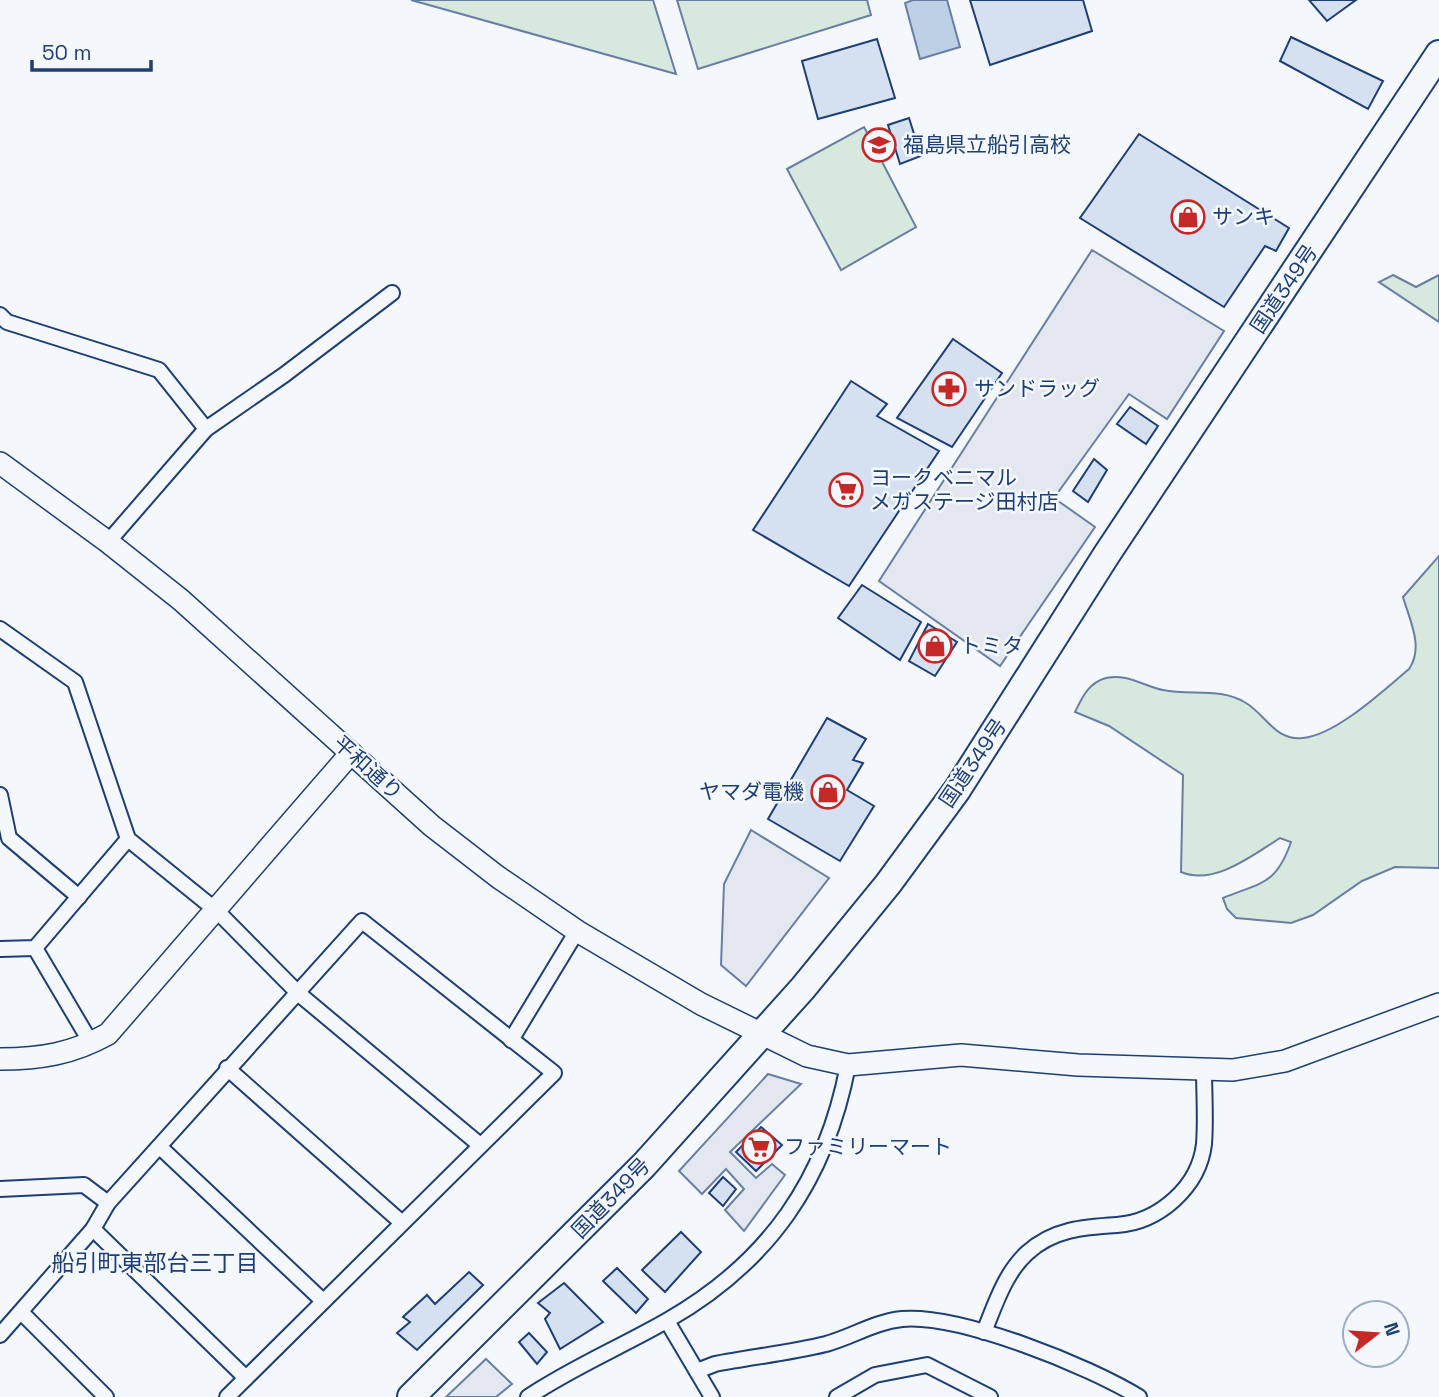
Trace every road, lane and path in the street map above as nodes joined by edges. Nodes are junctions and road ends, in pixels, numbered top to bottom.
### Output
1 (1439, 54) edge
2 (392, 293) dead end
3 (0, 315) edge
4 (206, 429) junction
5 (0, 463) edge
6 (108, 541) junction
7 (0, 629) edge
8 (351, 753) junction
9 (0, 795) edge
10 (5, 838) edge
11 (128, 839) junction
12 (79, 897) junction
13 (217, 911) junction
14 (577, 931) junction
15 (35, 948) junction
16 (0, 949) edge
17 (299, 994) junction
18 (1439, 1004) edge
19 (762, 1035) junction
20 (512, 1040) junction
21 (91, 1043) junction
22 (0, 1059) edge
23 (848, 1065) junction
24 (227, 1068) junction
25 (1204, 1069) junction
26 (480, 1145) junction
27 (161, 1148) junction
28 (0, 1189) edge
29 (108, 1203) junction
30 (401, 1222) junction
31 (93, 1229) junction
32 (323, 1301) junction
33 (22, 1314) junction
34 (667, 1321) junction
35 (984, 1332) junction
36 (0, 1335) edge
37 (697, 1371) junction
38 (246, 1378) junction
39 (106, 1397) edge
40 (227, 1397) edge
41 (411, 1397) edge
42 (528, 1397) edge
43 (712, 1397) edge
44 (837, 1397) edge
45 (990, 1397) edge
46 (1139, 1397) edge

1 - 19 highway, 国道349号
2 - 4 street
3 - 4 street
4 - 6 street
5 - 6 street, 平和通り
6 - 8 street, 平和通り
7 - 11 street
8 - 13 street
8 - 14 street, 平和通り
9 - 10 street
10 - 12 street
11 - 12 street
11 - 13 street
12 - 15 street
13 - 17 street
13 - 21 street
14 - 19 street, 平和通り
14 - 20 street
15 - 16 street
15 - 21 street
17 - 20 street
17 - 24 street
17 - 26 street
18 - 25 street, 平和通り
19 - 23 street, 平和通り
19 - 41 highway, 国道349号
20 - 26 street
21 - 22 street
23 - 25 street, 平和通り
23 - 34 street
24 - 27 street
24 - 30 street
25 - 35 street
26 - 30 street
27 - 29 street
27 - 32 street
28 - 29 street
29 - 31 street
30 - 32 street
31 - 33 street
31 - 38 street
32 - 38 street
33 - 36 street
33 - 39 street
34 - 37 street
34 - 42 street
35 - 37 street
35 - 46 street
37 - 43 street
38 - 40 street
44 - 45 street

